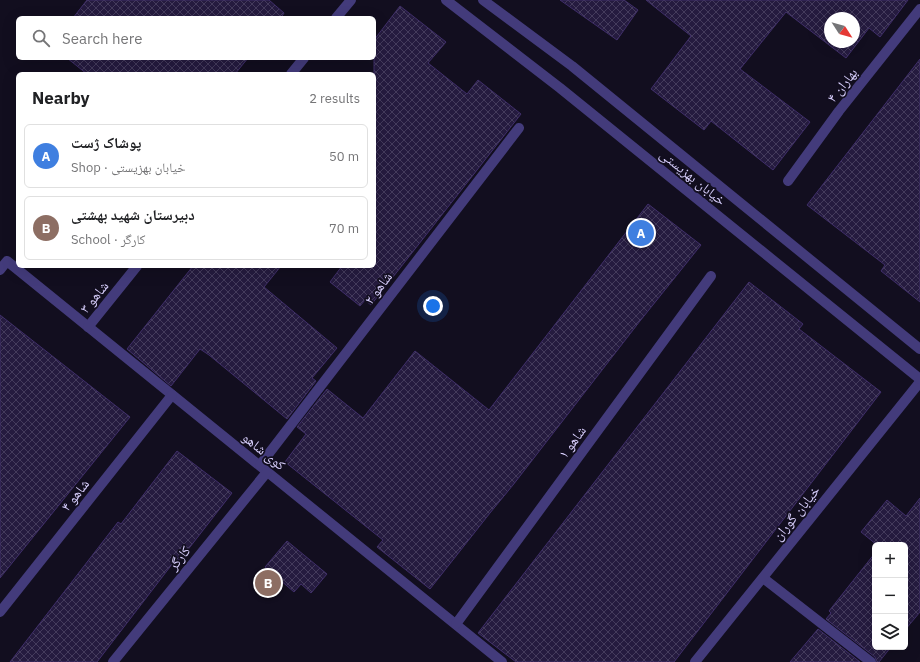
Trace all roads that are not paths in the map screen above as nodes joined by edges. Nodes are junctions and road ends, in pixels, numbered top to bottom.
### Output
1 (351, 0) edge
2 (446, 0) edge
3 (483, 0) edge
4 (920, 9) edge
5 (338, 16) edge
6 (302, 60) edge
7 (293, 72) edge
8 (519, 128) dead end
9 (788, 181) dead end
10 (135, 268) edge
11 (0, 270) edge
12 (711, 276) dead end
13 (88, 327) junction
14 (920, 349) edge
15 (920, 381) edge
16 (172, 395) junction
17 (263, 469) junction
18 (763, 578) junction
19 (0, 612) edge
20 (456, 624) junction
21 (114, 662) edge
22 (502, 662) edge
23 (695, 662) edge
24 (871, 662) edge

1 - 5 street
2 - 15 street, خیابان بهزیستی
3 - 14 street, خیابان بهزیستی
4 - 9 street, بهاران ۴
6 - 7 street
8 - 17 street, شاهو ۲
10 - 13 street, شاهو ۳
11 - 13 street, کوی شاهو
12 - 20 street, شاهو ۱
13 - 16 street, کوی شاهو
15 - 18 street, خیابان گوران
16 - 17 street, کوی شاهو
16 - 19 street, شاهو ۴
17 - 20 street, کوی شاهو
17 - 21 street, کارگر
18 - 23 street, خیابان گوران
18 - 24 street
20 - 22 street, کوی شاهو

